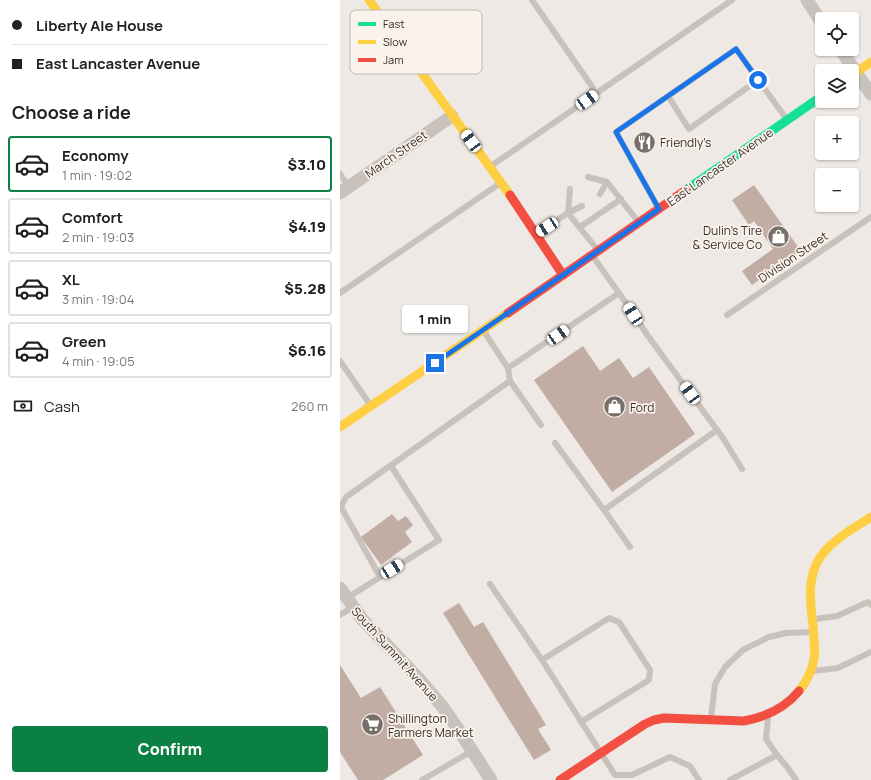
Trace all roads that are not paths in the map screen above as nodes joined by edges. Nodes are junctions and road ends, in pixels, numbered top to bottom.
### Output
1 (369, 0) edge
2 (532, 0) edge
3 (732, 0) edge
4 (806, 0) edge
5 (376, 10) edge
6 (815, 12) edge
7 (871, 62) edge
8 (859, 70) edge
9 (422, 74) edge
10 (758, 80) junction
11 (859, 80) edge
12 (871, 94) edge
13 (668, 96) junction
14 (587, 100) junction
15 (815, 101) edge
16 (452, 116) junction
17 (788, 120) junction
18 (489, 167) junction
19 (340, 174) edge
20 (588, 177) dead end
21 (607, 182) junction
22 (500, 183) junction
23 (570, 189) dead end
24 (344, 190) edge
25 (600, 194) dead end
26 (621, 199) junction
27 (582, 206) dead end
28 (659, 209) junction
29 (568, 213) junction
30 (871, 217) edge
31 (639, 222) junction
32 (580, 227) junction
33 (536, 234) junction
34 (595, 253) junction
35 (564, 275) junction
36 (340, 293) edge
37 (619, 293) junction
38 (727, 315) dead end
39 (483, 330) junction
40 (340, 360) edge
41 (508, 368) junction
42 (510, 381) junction
43 (371, 406) junction
44 (541, 425) dead end
45 (340, 427) edge
46 (717, 430) junction
47 (555, 443) dead end
48 (391, 466) junction
49 (742, 469) dead end
50 (604, 510) junction
51 (871, 517) edge
52 (630, 547) dead end
53 (380, 577) junction
54 (490, 584) dead end
55 (346, 597) edge
56 (871, 605) edge
57 (340, 615) edge
58 (813, 619) junction
59 (814, 632) junction
60 (871, 652) edge
61 (542, 660) junction
62 (812, 671) junction
63 (768, 714) junction
64 (711, 720) junction
65 (581, 722) junction
66 (472, 751) junction
67 (601, 753) junction
68 (777, 755) junction
69 (422, 780) edge
70 (491, 780) edge
71 (560, 780) edge
72 (699, 780) edge
73 (730, 780) edge
74 (796, 780) edge

1 - 5 street
2 - 14 lane
3 - 14 lane
4 - 6 street
7 - 8 street
9 - 16 street
10 - 13 lane
10 - 13 lane
10 - 17 lane
11 - 12 street
13 - 28 lane
14 - 18 lane
15 - 17 street, East Lancaster Avenue
16 - 18 street
16 - 24 street, March Street
17 - 28 street, East Lancaster Avenue
18 - 22 street
19 - 24 lane
20 - 21 lane
21 - 25 lane
21 - 26 lane
22 - 33 street
22 - 36 lane
23 - 29 lane
26 - 31 lane
26 - 32 lane
27 - 29 lane
28 - 31 street, East Lancaster Avenue
29 - 32 lane
29 - 33 lane
30 - 38 lane, Division Street
31 - 34 street, East Lancaster Avenue
32 - 34 lane
33 - 35 street
34 - 35 street, East Lancaster Avenue
34 - 37 lane
35 - 39 street, East Lancaster Avenue
37 - 41 lane
37 - 46 lane
39 - 41 lane
39 - 43 street, East Lancaster Avenue
40 - 43 lane
41 - 42 lane
42 - 44 lane
42 - 48 lane
43 - 45 street, East Lancaster Avenue
46 - 49 lane
46 - 50 lane
47 - 50 lane
48 - 53 lane
48 - 53 lane
50 - 52 lane
51 - 58 street
53 - 55 lane
54 - 61 lane
55 - 57 lane
55 - 66 street, South Summit Avenue
56 - 58 lane
58 - 59 street
59 - 62 street
59 - 64 lane
60 - 62 lane
61 - 65 lane
61 - 65 lane
62 - 63 street
63 - 64 street
63 - 68 lane
64 - 67 street
65 - 67 lane
66 - 69 lane
66 - 70 street, South Summit Avenue
67 - 71 street
67 - 72 lane
68 - 73 lane
68 - 74 lane

